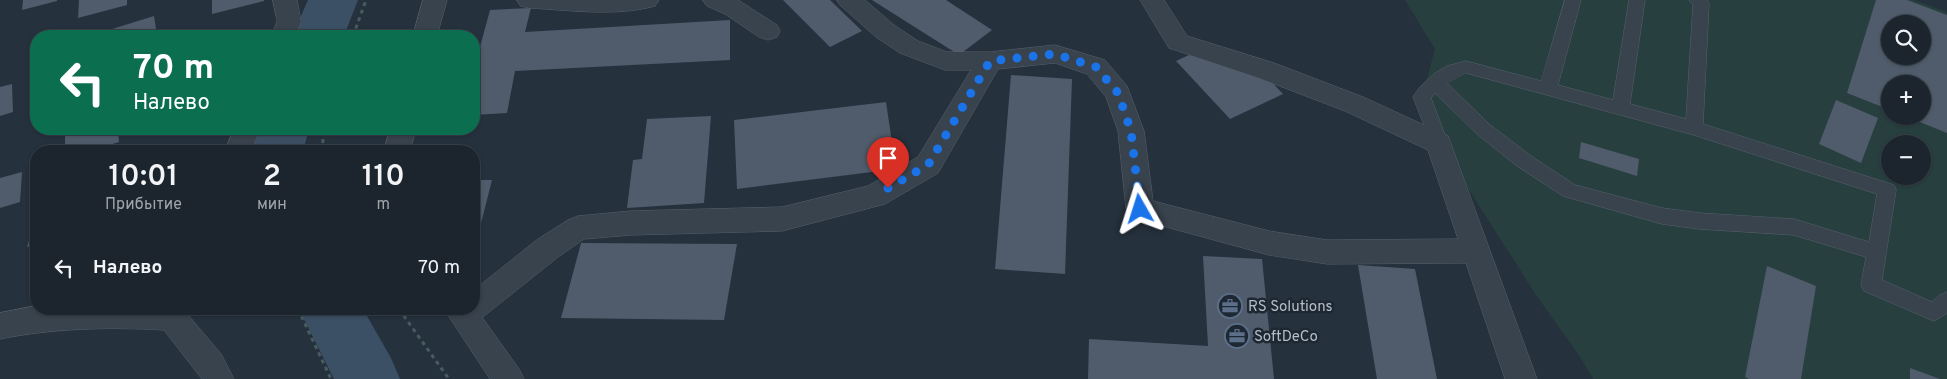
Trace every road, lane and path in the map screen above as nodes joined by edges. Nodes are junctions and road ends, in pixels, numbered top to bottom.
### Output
1 (285, 0) edge
2 (366, 0) edge
3 (435, 0) edge
4 (530, 0) edge
5 (647, 0) edge
6 (715, 0) edge
7 (849, 0) edge
8 (1152, 0) edge
9 (1573, 0) edge
10 (1637, 0) edge
11 (1697, 0) edge
12 (286, 30) edge
13 (355, 30) edge
14 (427, 30) edge
15 (768, 31) dead end
16 (990, 61) junction
17 (1436, 83) junction
18 (1548, 88) junction
19 (1621, 108) junction
20 (1694, 128) junction
21 (1439, 143) junction
22 (1476, 251) junction
23 (1876, 252) junction
24 (480, 300) edge
25 (1947, 301) edge
26 (108, 315) edge
27 (175, 315) edge
28 (301, 315) edge
29 (403, 315) edge
30 (470, 315) edge
31 (0, 326) edge
32 (218, 379) edge
33 (331, 379) edge
34 (449, 379) edge
35 (508, 379) edge
36 (1521, 379) edge

1 - 12 street
2 - 13 path
3 - 14 street
4 - 5 street
6 - 15 street
7 - 16 street
8 - 21 street
9 - 18 lane
10 - 19 lane
11 - 20 lane
16 - 22 street
16 - 24 street
17 - 18 lane
17 - 21 lane
17 - 23 lane
18 - 19 lane
19 - 20 lane
20 - 23 lane
21 - 22 street
22 - 36 street
23 - 25 lane
26 - 31 street
27 - 32 street
28 - 33 path
29 - 34 path
30 - 35 street

